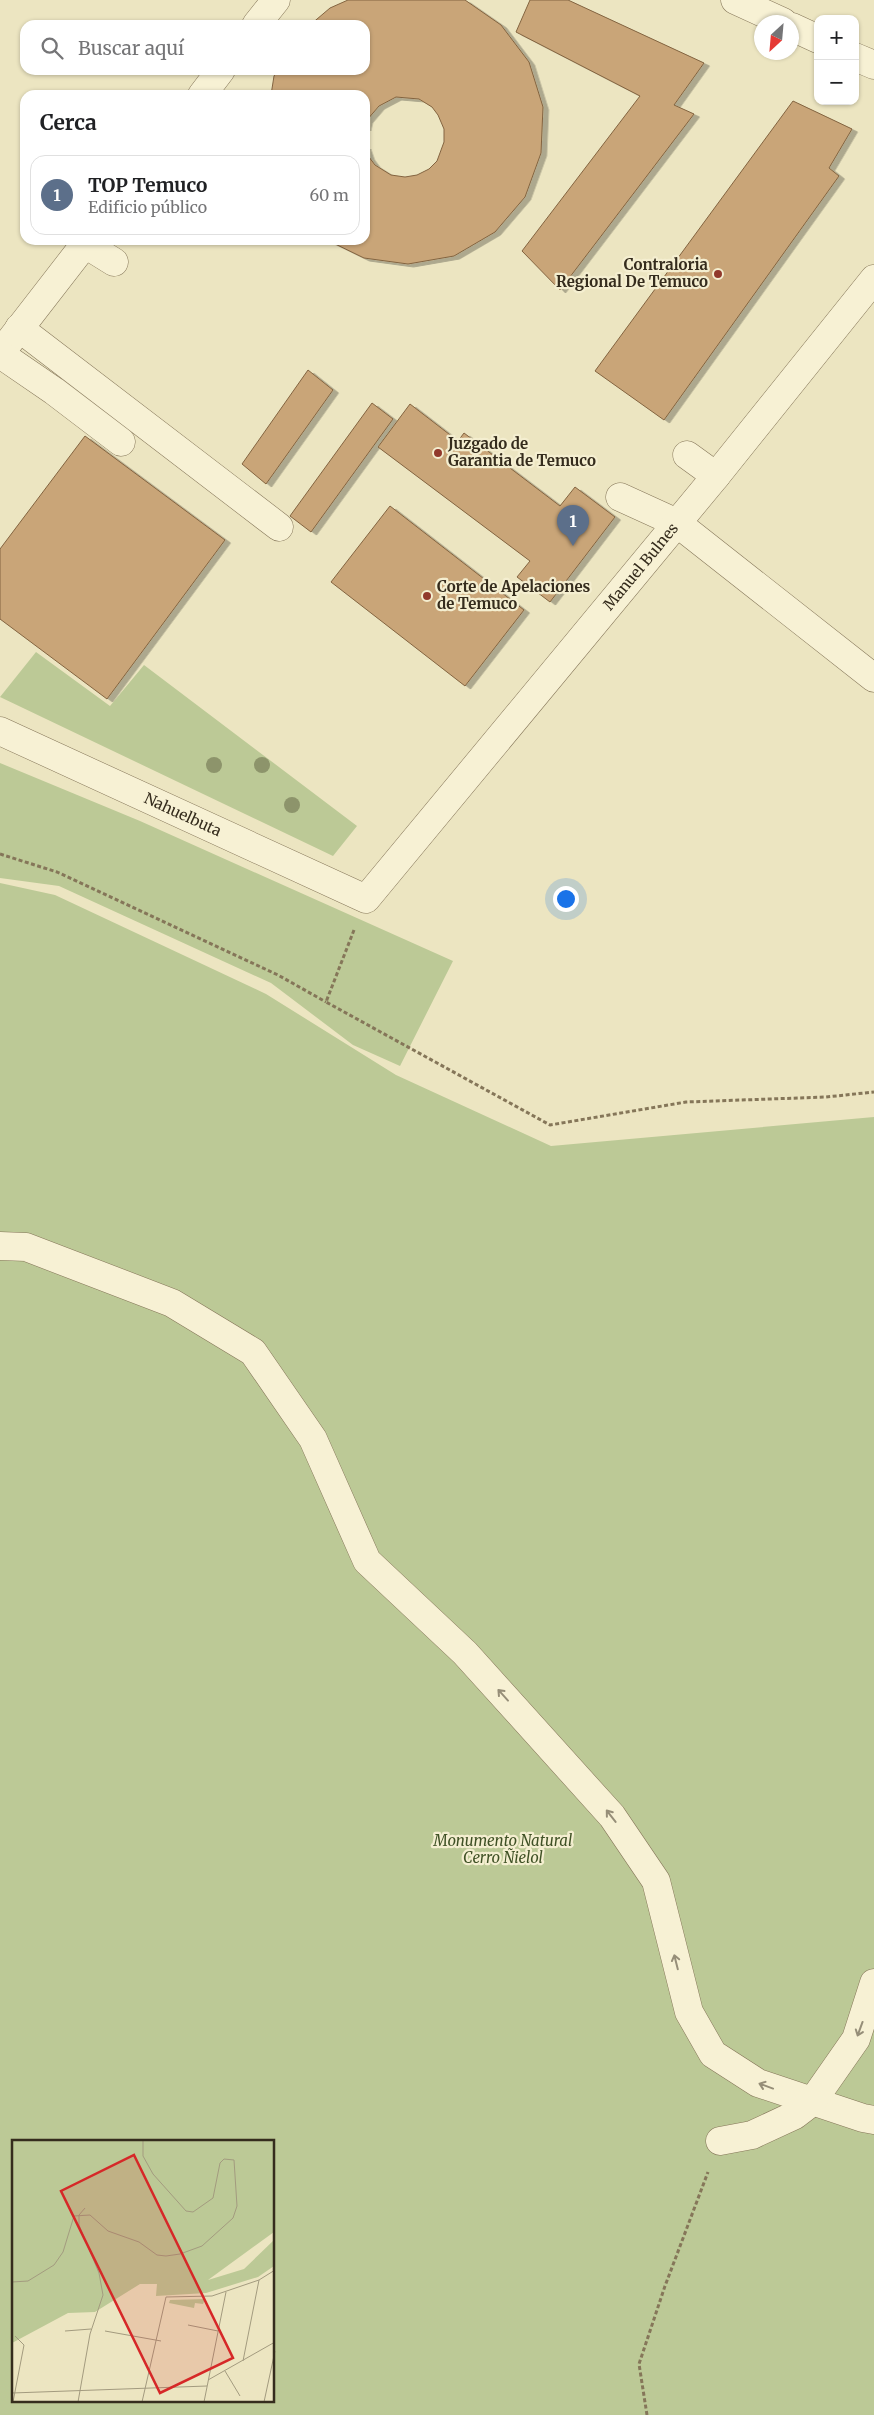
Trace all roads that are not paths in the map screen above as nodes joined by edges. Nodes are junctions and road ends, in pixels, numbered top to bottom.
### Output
1 (276, 0) edge
2 (735, 0) edge
3 (768, 15) edge
4 (260, 20) edge
5 (799, 30) edge
6 (814, 37) edge
7 (859, 59) edge
8 (874, 65) edge
9 (217, 75) edge
10 (206, 90) edge
11 (84, 245) edge
12 (90, 245) edge
13 (114, 262) dead end
14 (874, 279) edge
15 (19, 328) junction
16 (0, 354) edge
17 (122, 442) dead end
18 (687, 456) dead end
19 (716, 476) junction
20 (620, 497) dead end
21 (677, 523) junction
22 (279, 527) dead end
23 (874, 678) edge
24 (0, 731) edge
25 (366, 899) joint
26 (0, 1246) edge
27 (874, 1982) edge
28 (812, 2102) junction
29 (874, 2120) edge
30 (720, 2141) road end

1 - 4 street
2 - 3 street
5 - 6 street
7 - 8 street
9 - 10 street
11 - 15 street
12 - 13 street
14 - 19 street, Manuel Bulnes
15 - 16 street
15 - 22 street
16 - 17 street
18 - 19 street
19 - 21 street, Manuel Bulnes
20 - 21 street
21 - 23 street
21 - 25 street, Manuel Bulnes
24 - 25 street, Nahuelbuta
28 -> 26 street
27 -> 28 street
28 - 29 street
28 - 30 street

